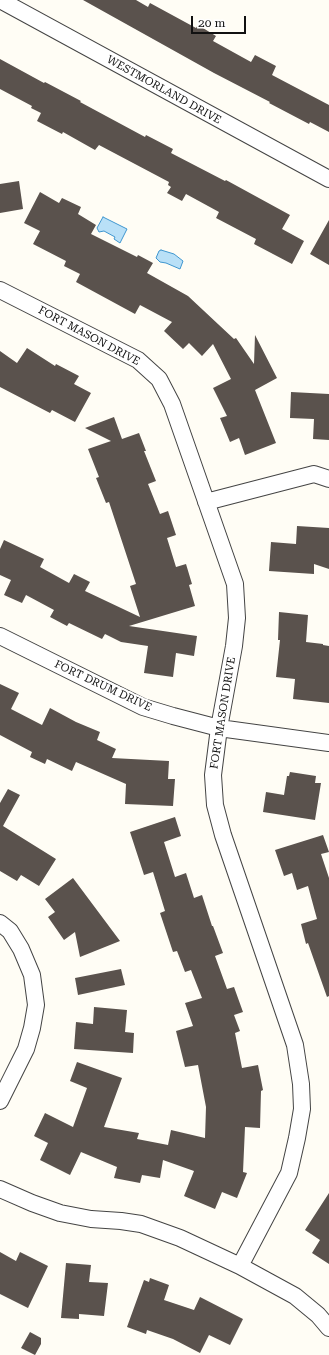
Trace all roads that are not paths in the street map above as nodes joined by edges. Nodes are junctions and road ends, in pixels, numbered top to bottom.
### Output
1 (0, 0) edge
2 (329, 179) edge
3 (0, 290) edge
4 (329, 479) edge
5 (206, 502) junction
6 (0, 636) edge
7 (219, 728) junction
8 (329, 743) edge
9 (0, 923) edge
10 (0, 1101) edge
11 (0, 1189) edge
12 (240, 1266) junction
13 (329, 1328) edge

1 - 2 street, WESTMORLAND DRIVE
3 - 5 street, FORT MASON DRIVE
4 - 5 street
5 - 7 street, FORT MASON DRIVE
6 - 7 street, FORT DRUM DRIVE
7 - 8 street, FORT DRUM DRIVE
7 - 12 street, FORT MASON DRIVE
9 - 10 street
11 - 12 street
12 - 13 street

